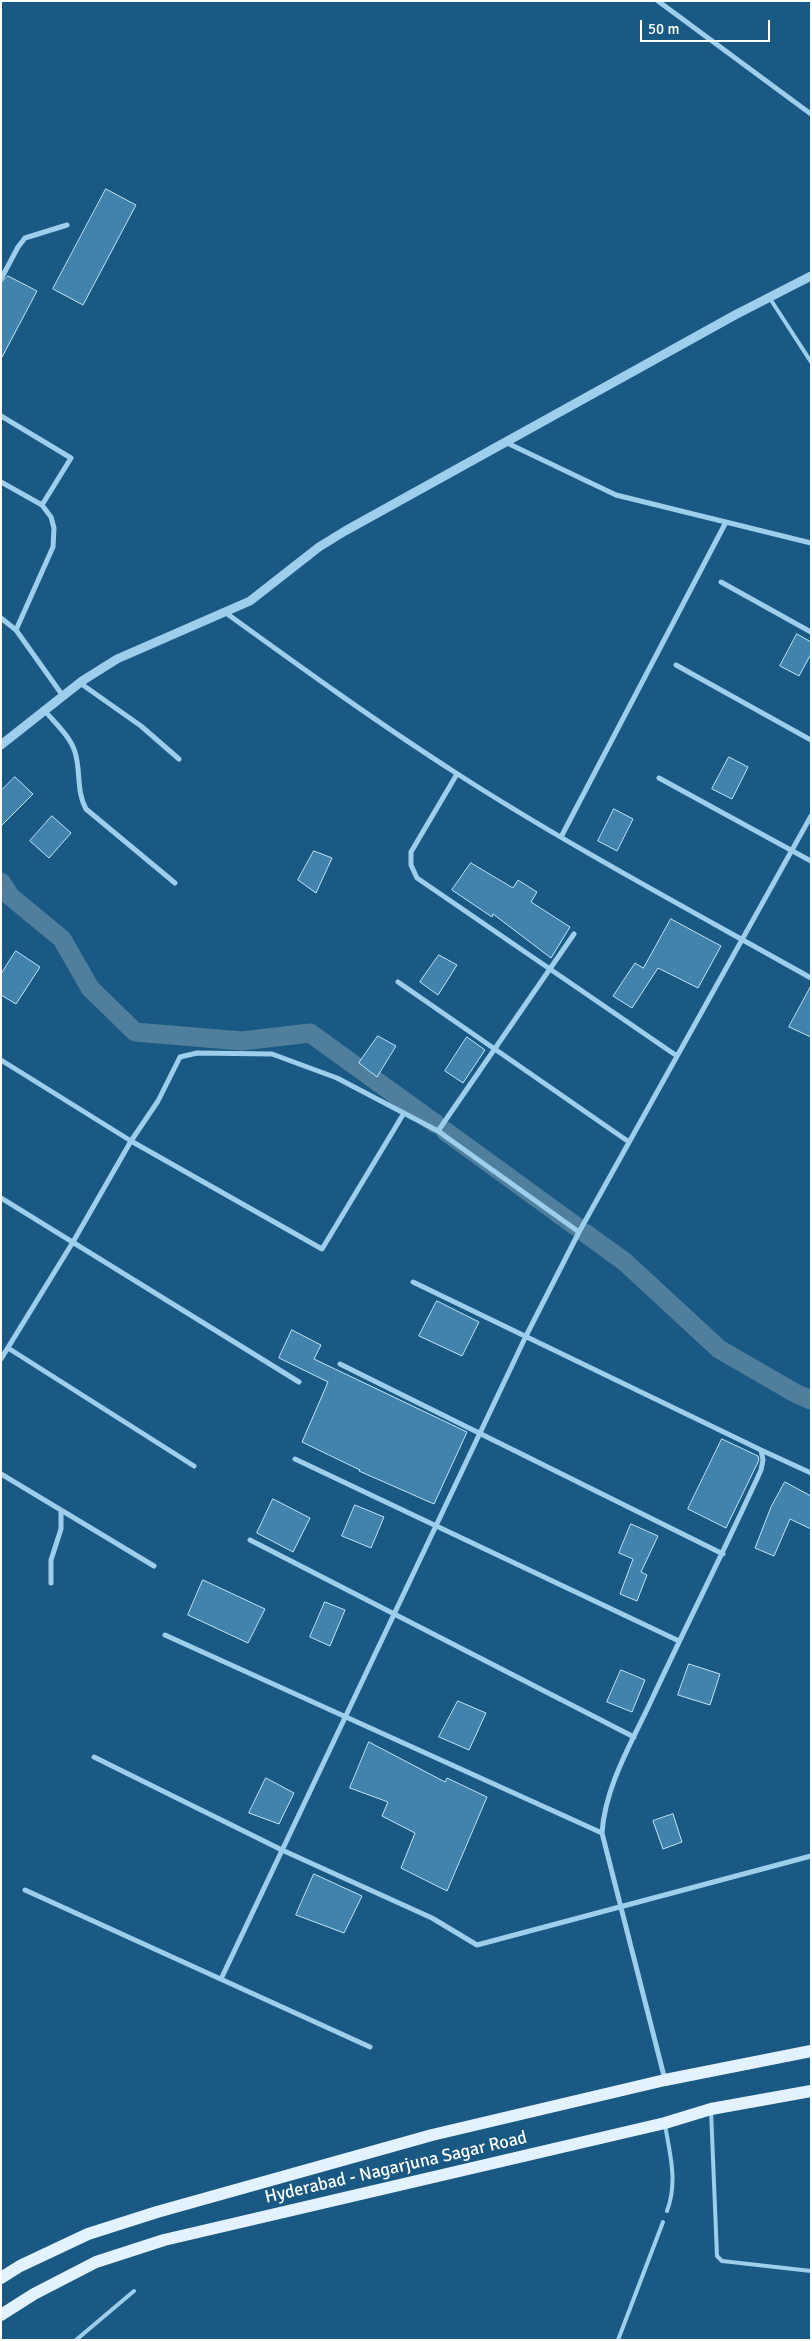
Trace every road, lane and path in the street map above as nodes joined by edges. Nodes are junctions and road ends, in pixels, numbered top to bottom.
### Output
1 (658, 1) edge
2 (811, 114) edge
3 (67, 225) dead end
4 (811, 276) edge
5 (1, 279) edge
6 (769, 297) junction
7 (811, 362) edge
8 (1, 416) edge
9 (505, 442) junction
10 (1, 482) edge
11 (42, 506) junction
12 (726, 522) junction
13 (811, 543) edge
14 (721, 582) dead end
15 (226, 613) junction
16 (1, 618) edge
17 (16, 630) junction
18 (811, 632) edge
19 (676, 664) dead end
20 (80, 683) junction
21 (63, 696) junction
22 (45, 711) junction
23 (811, 740) edge
24 (1, 745) edge
25 (180, 759) dead end
26 (457, 774) junction
27 (659, 778) dead end
28 (811, 816) edge
29 (561, 837) junction
30 (792, 850) junction
31 (811, 860) edge
32 (175, 883) dead end
33 (574, 934) dead end
34 (742, 939) junction
35 (550, 969) junction
36 (811, 978) edge
37 (398, 982) dead end
38 (494, 1049) junction
39 (677, 1056) junction
40 (1, 1061) edge
41 (404, 1113) junction
42 (438, 1130) junction
43 (132, 1141) junction
44 (629, 1142) junction
45 (1, 1198) edge
46 (579, 1232) junction
47 (73, 1242) junction
48 (413, 1282) dead end
49 (526, 1336) junction
50 (8, 1348) junction
51 (1, 1359) edge
52 (340, 1364) dead end
53 (299, 1382) dead end
54 (480, 1434) junction
55 (761, 1450) junction
56 (295, 1459) dead end
57 (194, 1466) dead end
58 (811, 1473) edge
59 (1, 1474) edge
60 (61, 1510) junction
61 (436, 1526) junction
62 (250, 1540) dead end
63 (723, 1554) junction
64 (154, 1566) dead end
65 (51, 1583) dead end
66 (394, 1614) junction
67 (165, 1635) dead end
68 (679, 1641) junction
69 (346, 1717) junction
70 (634, 1737) junction
71 (94, 1757) dead end
72 (602, 1833) junction
73 (282, 1850) junction
74 (811, 1856) edge
75 (25, 1890) dead end
76 (621, 1906) junction
77 (221, 1979) junction
78 (370, 2047) dead end
79 (811, 2051) edge
80 (665, 2080) junction
81 (811, 2091) edge
82 (711, 2109) junction
83 (665, 2123) junction
84 (667, 2211) dead end
85 (663, 2222) dead end
86 (811, 2271) edge
87 (1, 2278) edge
88 (134, 2291) dead end
89 (1, 2315) edge
90 (76, 2340) edge
91 (618, 2340) edge

1 - 2 street
3 - 5 street
4 - 6 street
6 - 7 lane
6 - 9 street
8 - 11 street
9 - 12 street
9 - 15 street
10 - 11 street
11 - 17 street
12 - 13 street
12 - 29 street
14 - 18 street
15 - 20 street
15 - 26 street
16 - 17 street
17 - 21 street
19 - 23 street
20 - 21 street
20 - 25 street
21 - 22 street
22 - 24 street
22 - 32 street
26 - 29 street
26 - 35 street
27 - 30 street
28 - 30 street
29 - 34 street
30 - 31 street
30 - 34 street
33 - 35 street
34 - 36 street
34 - 39 street
35 - 38 street
35 - 39 street
37 - 38 street
38 - 42 street
38 - 44 street
39 - 44 street
40 - 43 street
41 - 42 street
41 - 43 street
41 - 43 street
42 - 46 street
43 - 47 street
44 - 46 street
45 - 47 street
46 - 49 street
47 - 50 street
47 - 53 street
48 - 49 street
49 - 54 street
49 - 55 street
50 - 51 street
50 - 57 street
52 - 54 street
54 - 61 street
54 - 63 street
55 - 58 street
55 - 63 street
56 - 61 street
59 - 60 street
60 - 64 street
60 - 65 street
61 - 66 street
61 - 68 street
62 - 66 street
63 - 68 street
66 - 69 street
66 - 70 street
67 - 69 street
68 - 70 street
69 - 72 street
69 - 73 street
70 - 72 street
71 - 73 street
72 - 76 street
73 - 76 street
73 - 77 street
74 - 76 street
75 - 77 street
76 - 80 street
77 - 78 street
79 - 80 main road, Hyderabad - Nagarjuna Sagar Road
80 - 87 main road, Hyderabad - Nagarjuna Sagar Road
81 - 82 main road, Hyderabad - Nagarjuna Sagar Road
82 - 83 main road, Hyderabad - Nagarjuna Sagar Road
82 - 86 lane
83 - 84 lane
83 - 89 main road, Hyderabad - Nagarjuna Sagar Road
85 - 91 lane
88 - 90 lane

